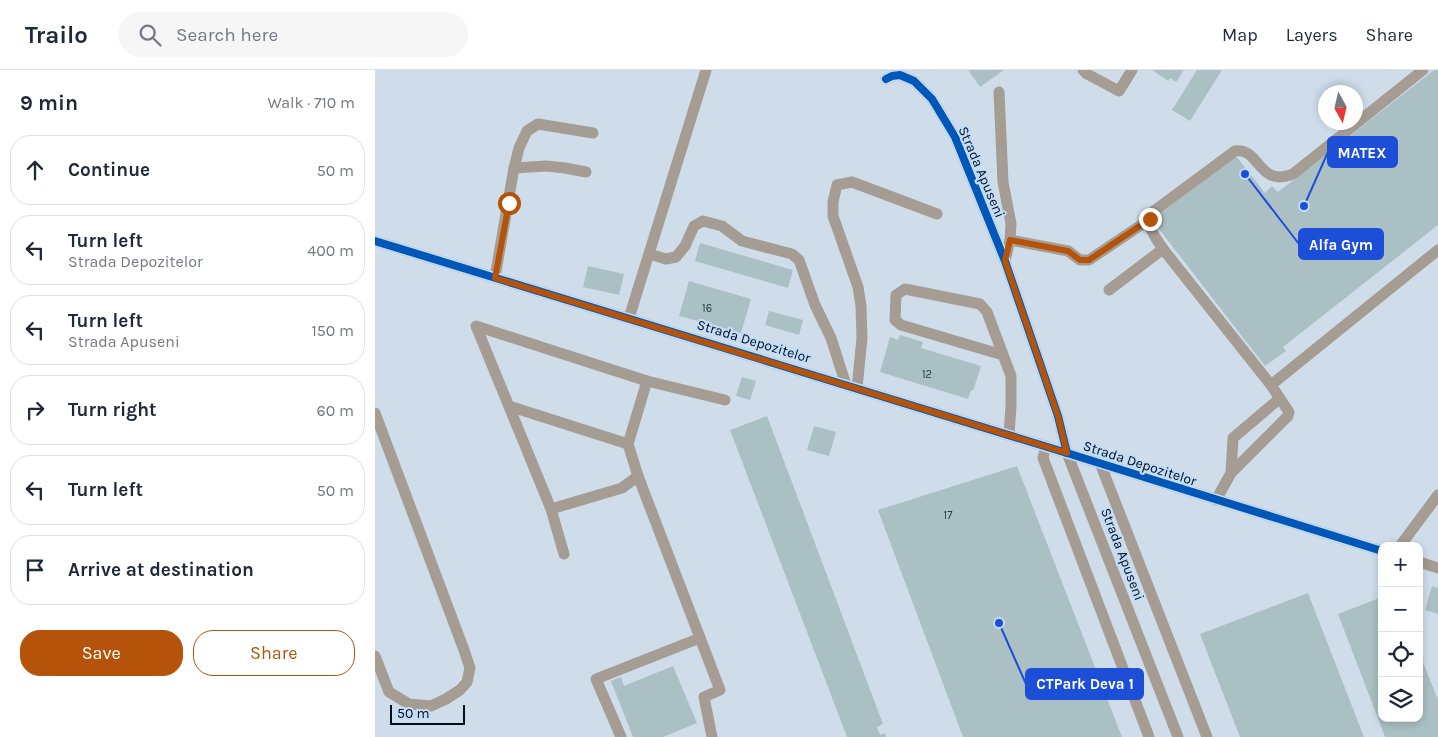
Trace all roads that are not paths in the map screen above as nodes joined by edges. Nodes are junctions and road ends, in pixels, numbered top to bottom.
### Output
1 (706, 70) edge
2 (1083, 70) edge
3 (1133, 70) edge
4 (1423, 70) edge
5 (886, 79) dead end
6 (999, 92) dead end
7 (593, 134) dead end
8 (514, 168) junction
9 (586, 172) dead end
10 (937, 214) dead end
11 (1150, 219) junction
12 (1010, 240) junction
13 (375, 241) edge
14 (1163, 249) junction
15 (1438, 250) edge
16 (649, 254) junction
17 (1005, 261) junction
18 (495, 278) junction
19 (1109, 290) dead end
20 (629, 318) junction
21 (1003, 355) junction
22 (647, 381) junction
23 (1271, 385) junction
24 (851, 386) junction
25 (1279, 399) junction
26 (725, 400) dead end
27 (509, 406) junction
28 (375, 413) edge
29 (1009, 435) junction
30 (628, 444) junction
31 (1046, 446) junction
32 (1067, 453) junction
33 (1100, 463) junction
34 (1231, 473) junction
35 (637, 476) junction
36 (1438, 494) edge
37 (1216, 500) junction
38 (551, 509) junction
39 (1403, 542) edge
40 (1378, 550) edge
41 (564, 554) dead end
42 (1423, 563) edge
43 (1438, 568) edge
44 (700, 638) junction
45 (375, 656) edge
46 (621, 737) edge
47 (712, 737) edge
48 (1149, 737) edge
49 (1178, 737) edge
50 (1207, 737) edge

1 - 16 street
2 - 3 street
4 - 11 street
5 - 17 street, Strada Apuseni
6 - 12 street
7 - 8 street
8 - 9 street
8 - 18 street
10 - 24 street
11 - 12 street
11 - 14 street
12 - 17 street
13 - 18 street, Strada Depozitelor
14 - 19 street
14 - 23 street
15 - 23 street
16 - 20 street
16 - 24 street
17 - 32 street, Strada Apuseni
18 - 20 street, Strada Depozitelor
20 - 24 street, Strada Depozitelor
21 - 21 street
21 - 29 street
22 - 26 street
22 - 27 street
22 - 30 street
23 - 25 street
24 - 29 street, Strada Depozitelor
25 - 34 street
25 - 34 street
27 - 30 street
27 - 38 street
28 - 45 street
29 - 31 street, Strada Depozitelor
30 - 35 street
31 - 32 street, Strada Depozitelor
31 - 48 street
32 - 33 street, Strada Depozitelor
32 - 49 street, Strada Apuseni
33 - 37 street, Strada Depozitelor
33 - 50 street, Strada Apuseni
34 - 37 street
35 - 38 street
35 - 44 street
36 - 39 street
37 - 40 street, Strada Depozitelor
38 - 41 street
42 - 43 street
44 - 46 street
44 - 47 street

